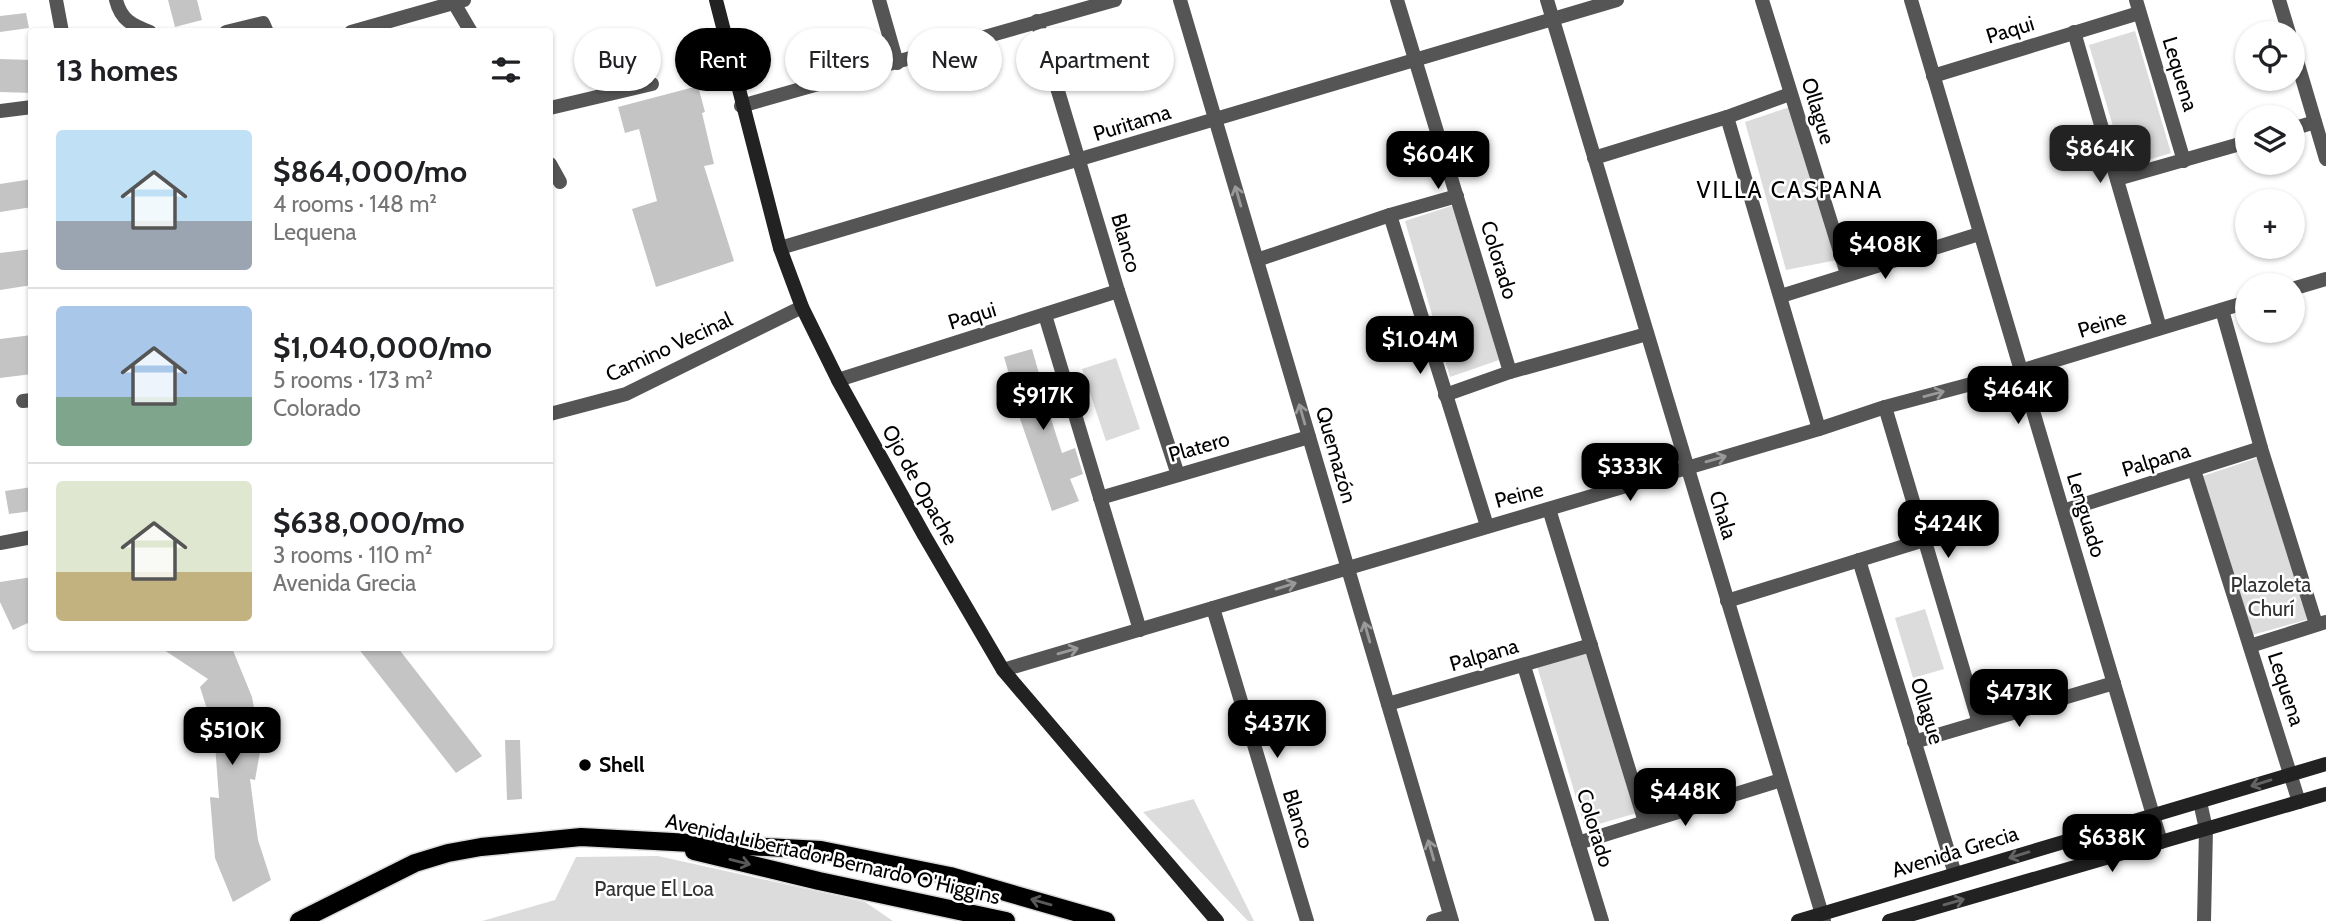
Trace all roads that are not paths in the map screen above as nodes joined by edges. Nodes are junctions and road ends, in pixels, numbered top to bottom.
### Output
1 (56, 0) edge
2 (116, 0) edge
3 (716, 0) edge
4 (879, 0) edge
5 (1115, 0) edge
6 (1180, 0) edge
7 (1397, 0) edge
8 (1547, 0) edge
9 (1617, 0) edge
10 (1762, 0) edge
11 (1911, 0) edge
12 (2280, 0) edge
13 (459, 1) edge
14 (2137, 6) edge
15 (1553, 20) junction
16 (1037, 21) junction
17 (2286, 21) edge
18 (61, 28) edge
19 (140, 28) edge
20 (242, 28) edge
21 (265, 28) edge
22 (365, 28) edge
23 (469, 28) edge
24 (2074, 32) junction
25 (1417, 60) junction
26 (897, 63) junction
27 (1933, 76) junction
28 (2305, 88) edge
29 (622, 91) edge
30 (1790, 94) junction
31 (741, 106) junction
32 (553, 107) edge
33 (28, 108) edge
34 (0, 111) edge
35 (1727, 117) junction
36 (1216, 120) junction
37 (2315, 122) junction
38 (2305, 125) edge
39 (2323, 139) edge
40 (2235, 146) edge
41 (1594, 158) junction
42 (2326, 159) edge
43 (1080, 161) junction
44 (2185, 161) junction
45 (553, 169) edge
46 (2117, 180) junction
47 (560, 182) dead end
48 (1457, 196) junction
49 (1390, 215) junction
50 (1979, 234) junction
51 (780, 248) junction
52 (1257, 260) junction
53 (1847, 274) junction
54 (2326, 279) edge
55 (2305, 285) edge
56 (1118, 291) junction
57 (1781, 296) junction
58 (2235, 306) edge
59 (802, 307) junction
60 (2222, 310) junction
61 (1045, 315) junction
62 (2160, 328) junction
63 (1647, 334) junction
64 (2020, 371) junction
65 (1510, 372) junction
66 (838, 380) junction
67 (1444, 395) junction
68 (1885, 407) junction
69 (553, 413) edge
70 (1819, 429) junction
71 (1309, 437) junction
72 (2261, 448) junction
73 (1687, 467) junction
74 (2194, 470) junction
75 (1178, 475) junction
76 (1100, 498) junction
77 (1549, 509) junction
78 (2063, 511) junction
79 (1487, 526) junction
80 (28, 538) edge
81 (1924, 540) junction
82 (0, 543) edge
83 (1859, 560) junction
84 (1348, 568) junction
85 (1727, 601) junction
86 (1213, 608) junction
87 (2321, 623) edge
88 (1140, 630) junction
89 (1591, 645) junction
90 (2250, 646) junction
91 (1524, 666) junction
92 (1003, 670) junction
93 (2114, 683) junction
94 (1388, 704) junction
95 (1979, 723) junction
96 (1914, 742) junction
97 (2326, 764) edge
98 (2291, 774) junction
99 (1781, 780) junction
100 (2326, 794) edge
101 (2200, 802) junction
102 (2299, 802) junction
103 (2154, 815) junction
104 (1646, 822) junction
105 (2206, 829) junction
106 (650, 841) junction
107 (2161, 842) junction
108 (1578, 843) junction
109 (1955, 874) junction
110 (1451, 918) edge
111 (1823, 918) edge
112 (299, 921) edge
113 (1006, 921) edge
114 (1106, 921) edge
115 (1217, 921) edge
116 (1307, 921) edge
117 (1433, 921) edge
118 (1602, 921) edge
119 (1798, 921) edge
120 (1889, 921) edge
121 (2204, 921) edge

1 - 18 street
2 - 19 street
3 - 31 main road, Ojo de Opache
4 - 26 street
5 - 16 street
6 - 36 street, Quemazón
7 - 25 street, Colorado
8 - 15 street, Chala
9 - 15 street, Puritama
10 - 30 street, Ollague
11 - 27 street, Lenguado
12 - 17 street
13 - 22 street
13 - 23 street
14 - 24 street, Paqui
14 - 44 street, Lequena
15 - 25 street, Puritama
15 - 41 street, Chala
16 - 26 street
16 - 43 street, Blanco
20 - 21 street
24 - 27 street, Paqui
24 - 46 street
25 - 36 street, Puritama
25 - 48 street, Colorado
26 - 31 street
27 - 50 street, Lenguado
28 - 37 street
29 - 32 street
30 - 35 street
30 - 53 street, Ollague
31 - 51 main road, Ojo de Opache
33 - 34 street
35 - 41 street
35 - 57 street
36 - 43 street, Puritama
52 -> 36 street, Quemazón
37 - 38 street
37 - 39 street
39 - 42 street
40 - 44 street
41 - 63 street, Chala
43 - 51 street, Puritama
43 - 56 street, Blanco
44 - 46 street
45 - 47 street
46 - 62 street
48 - 49 street
48 - 65 street, Colorado
49 - 52 street
49 - 67 street
50 - 53 street
50 - 64 street, Lenguado
51 - 59 main road, Ojo de Opache
71 -> 52 street, Quemazón
53 - 57 street
54 - 55 street
56 - 61 street, Paqui
56 - 75 street, Blanco
57 - 70 street
58 - 60 street, Peine
59 - 66 main road, Ojo de Opache
59 - 69 street, Camino Vecinal
60 - 62 street, Peine
60 - 72 street
61 - 66 street, Paqui
61 - 76 street
62 - 64 street, Peine
63 - 65 street
63 - 73 street, Chala
68 -> 64 street, Peine
64 - 78 street, Lenguado
65 - 67 street
66 - 92 main road, Ojo de Opache
67 - 79 street
68 - 70 street, Peine
68 - 81 street
73 -> 70 street, Peine
71 - 75 street, Platero
71 - 84 street, Quemazón
72 - 74 street, Palpana
72 - 87 street
73 - 77 street, Peine
73 - 85 street, Chala
74 - 78 street, Palpana
74 - 90 street, Lequena
75 - 76 street, Platero
76 - 88 street
77 - 79 street, Peine
77 - 89 street
78 - 93 street, Lenguado
79 - 84 street, Peine
80 - 82 street
81 - 83 street
81 - 95 street
83 - 85 street
83 - 96 street, Ollague
86 -> 84 street, Peine
94 -> 84 street, Quemazón
85 - 99 street, Chala
86 - 88 street, Peine
86 - 116 street, Blanco
87 - 90 street
92 -> 88 street, Peine
89 - 91 street, Palpana
89 - 104 street
90 - 98 street, Lequena
91 - 94 street, Palpana
91 - 108 street, Colorado
92 - 115 main road, Ojo de Opache
93 - 95 street
93 - 103 street, Lenguado
110 -> 94 street, Quemazón
95 - 96 street
96 - 109 street, Ollague
97 - 98 main road, Avenida Grecia
98 -> 101 main road, Avenida Grecia
98 - 102 street, Lequena
99 - 104 street
99 - 111 street, Chala
100 - 102 main road
101 - 103 main road, Avenida Grecia
101 - 105 street
102 - 105 main road
103 - 107 street, Lenguado
103 -> 109 main road, Avenida Grecia
104 - 108 street
105 - 107 main road
105 - 121 street
106 - 112 main road, Avenida Libertador Bernardo O'Higgins
106 -> 113 main road, Avenida Libertador Bernardo O'Higgins
114 -> 106 main road, Avenida Libertador Bernardo O'Higgins
120 -> 107 main road
108 - 118 street, Colorado
109 - 111 main road, Avenida Grecia
110 - 117 street
111 - 119 main road, Avenida Grecia

